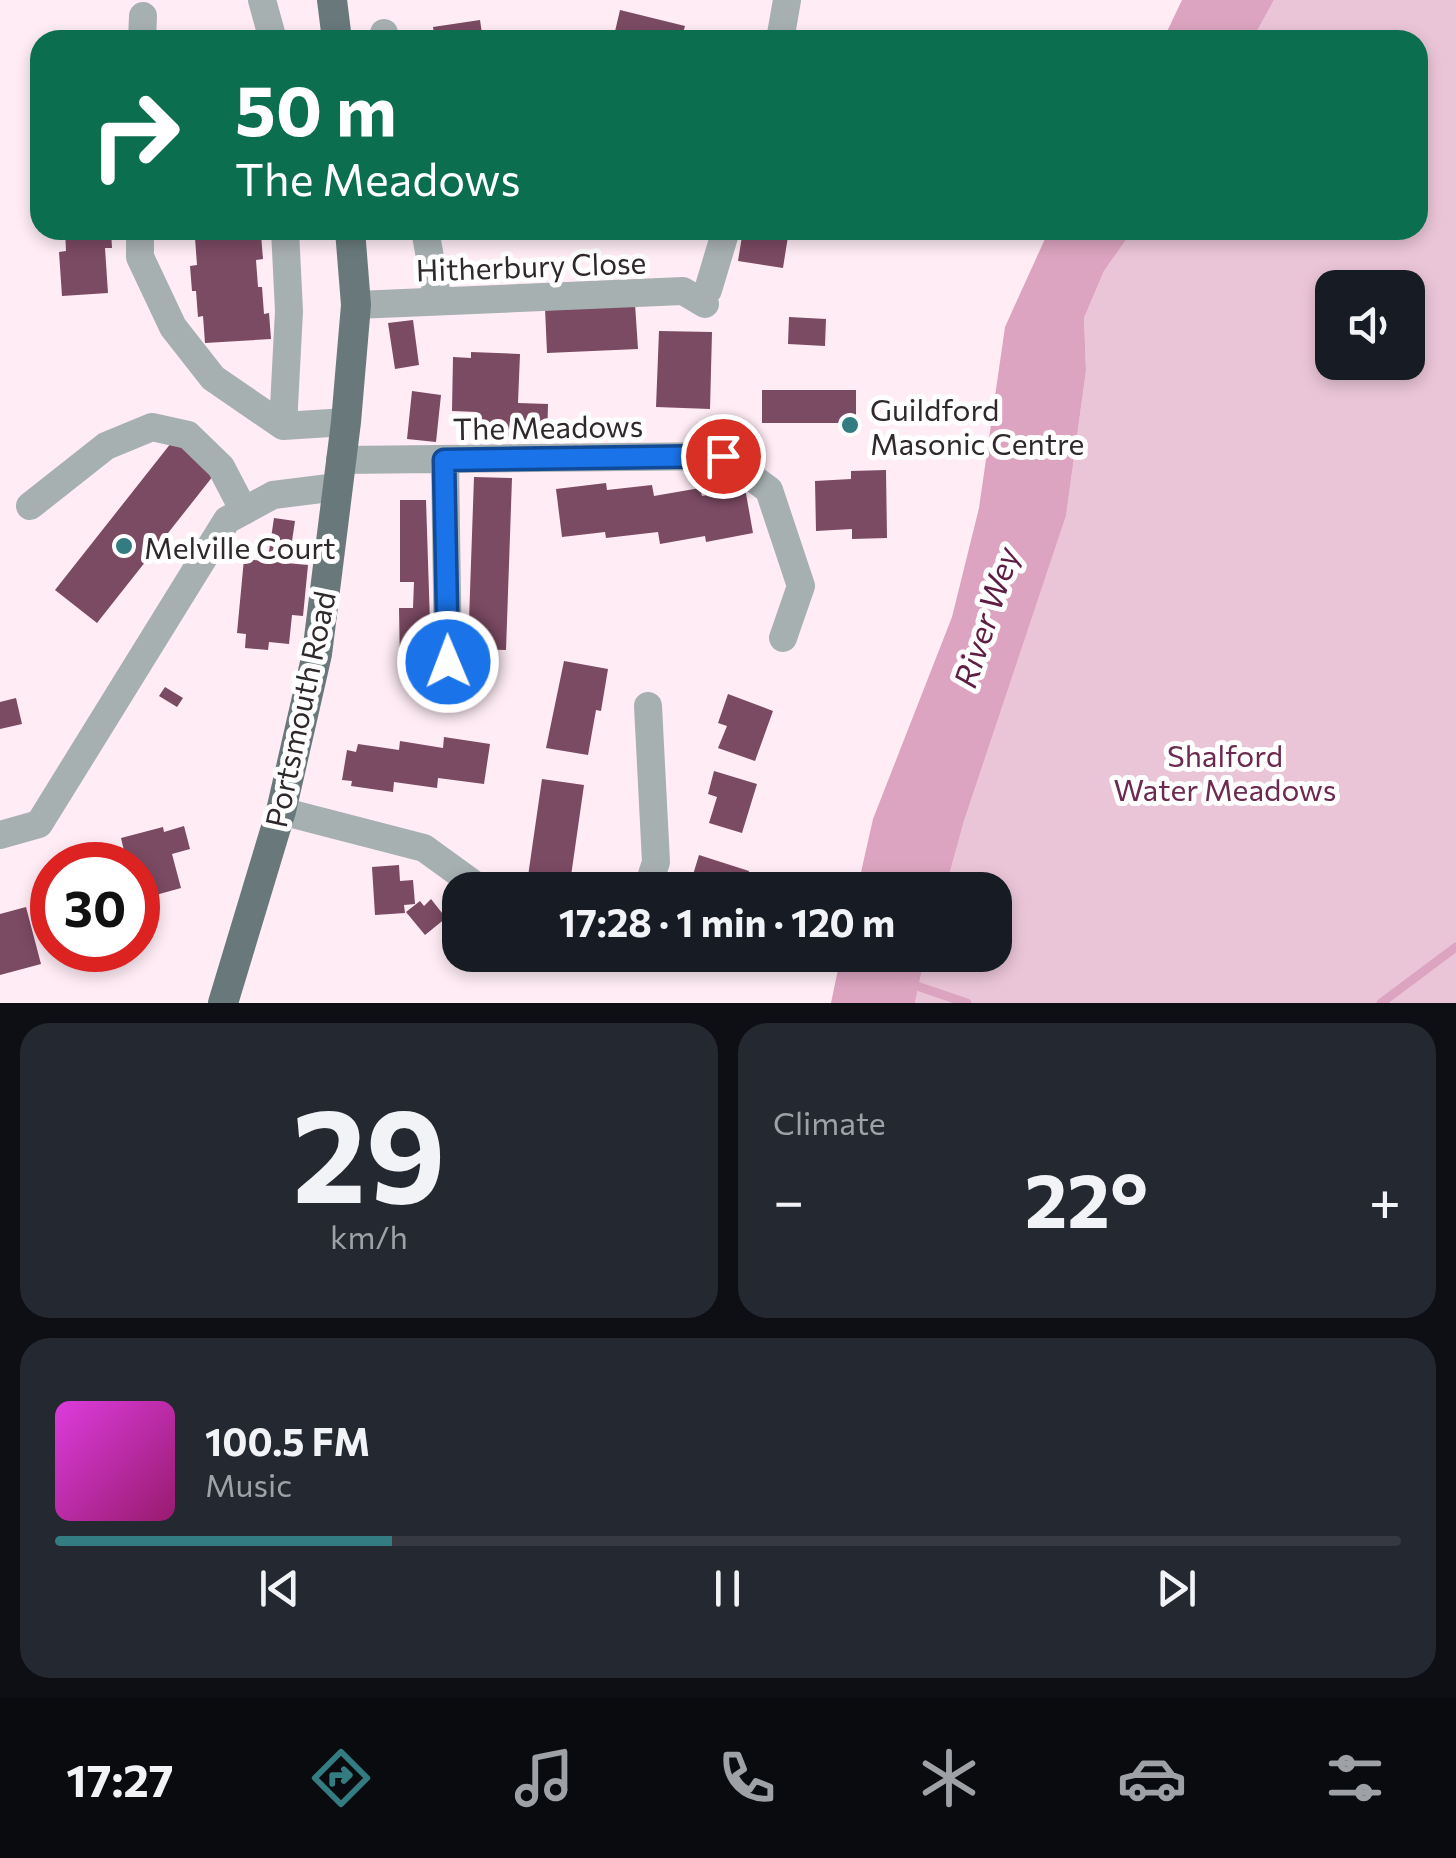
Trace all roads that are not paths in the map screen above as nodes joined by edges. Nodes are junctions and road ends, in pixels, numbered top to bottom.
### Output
1 (262, 0) edge
2 (332, 0) edge
3 (787, 0) edge
4 (270, 30) edge
5 (336, 30) edge
6 (782, 30) edge
7 (140, 240) edge
8 (286, 240) edge
9 (351, 240) edge
10 (427, 240) edge
11 (723, 240) edge
12 (438, 301) junction
13 (356, 305) junction
14 (346, 422) junction
15 (282, 426) junction
16 (444, 460) junction
17 (338, 473) junction
18 (30, 506) dead end
19 (244, 512) junction
20 (783, 638) dead end
21 (448, 662) dead end
22 (648, 706) dead end
23 (281, 811) junction
24 (0, 836) edge
25 (457, 872) edge
26 (653, 872) edge
27 (223, 1003) edge

1 - 4 street
2 - 5 main road
3 - 6 street
7 - 15 street
8 - 15 street
9 - 13 main road, Portsmouth Road
10 - 12 street
11 - 12 street, Hitherbury Close
12 - 13 street, Hitherbury Close
13 - 14 main road, Portsmouth Road
14 - 15 street
14 - 17 main road, Portsmouth Road
16 - 17 street, The Meadows
16 - 20 street, The Meadows
16 - 21 street
17 - 19 street, The Meadows
17 - 23 main road, Portsmouth Road
18 - 19 street
19 - 24 street
22 - 26 street
23 - 25 street
23 - 27 main road, Portsmouth Road

